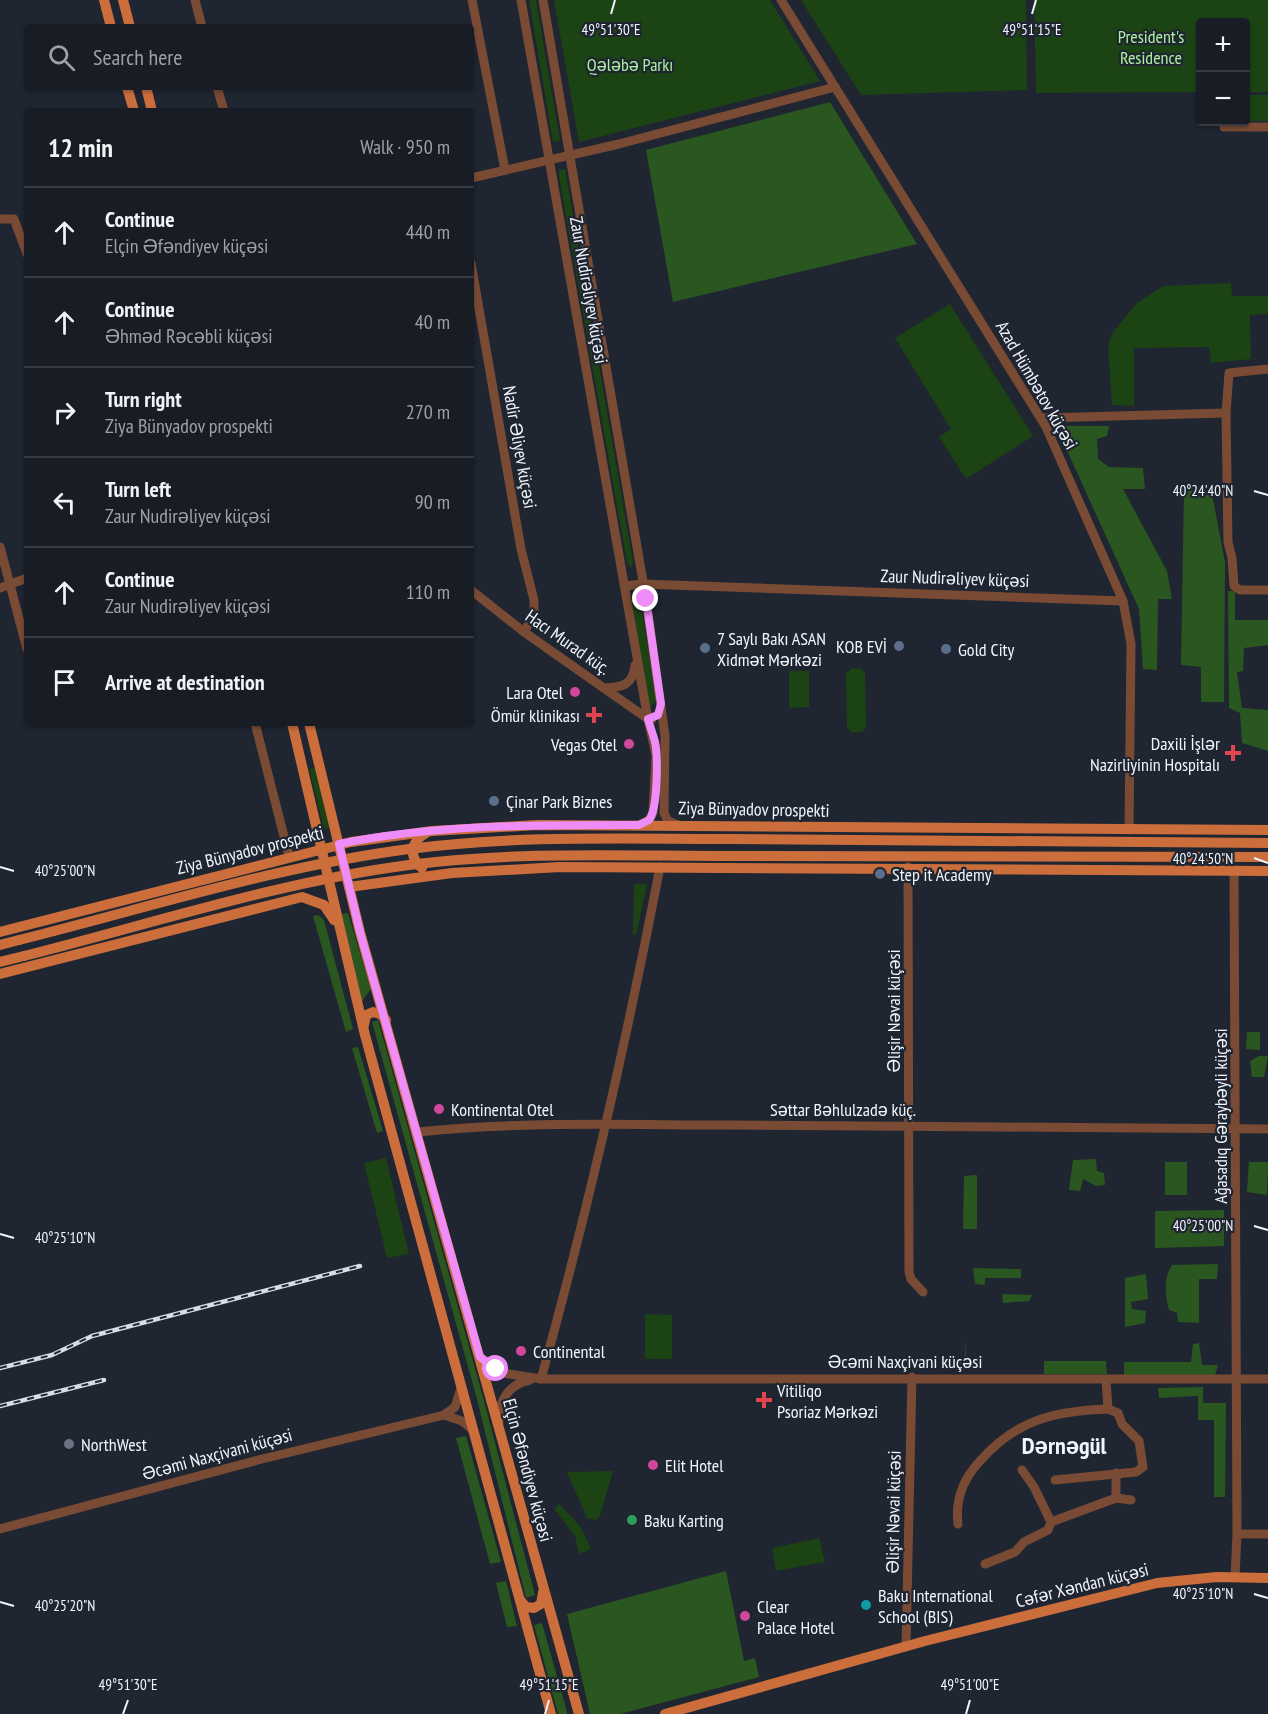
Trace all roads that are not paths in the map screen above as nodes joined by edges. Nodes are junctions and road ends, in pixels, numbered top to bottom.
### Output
1 (104, 0) edge
2 (123, 0) edge
3 (195, 0) edge
4 (472, 0) edge
5 (521, 0) edge
6 (543, 0) edge
7 (781, 0) edge
8 (110, 24) edge
9 (129, 24) edge
10 (201, 24) edge
11 (835, 87) junction
12 (128, 90) edge
13 (147, 90) edge
14 (218, 90) edge
15 (133, 108) edge
16 (151, 108) edge
17 (223, 108) edge
18 (1224, 127) dead end
19 (1268, 127) edge
20 (571, 156) junction
21 (549, 161) junction
22 (505, 170) junction
23 (474, 176) edge
24 (0, 219) edge
25 (24, 243) edge
26 (474, 280) edge
27 (1268, 369) edge
28 (1226, 413) junction
29 (1041, 418) junction
30 (0, 547) edge
31 (24, 579) edge
32 (10, 584) junction
33 (642, 584) junction
34 (626, 586) junction
35 (0, 588) edge
36 (1268, 590) edge
37 (474, 592) edge
38 (1123, 601) junction
39 (524, 632) junction
40 (24, 638) edge
41 (636, 651) junction
42 (604, 688) junction
43 (661, 704) junction
44 (648, 719) junction
45 (256, 726) edge
46 (293, 726) edge
47 (310, 726) edge
48 (320, 763) junction
49 (302, 767) junction
50 (639, 825) junction
51 (678, 825) junction
52 (910, 828) junction
53 (1129, 830) junction
54 (1268, 830) edge
55 (432, 831) junction
56 (768, 839) junction
57 (1006, 842) junction
58 (1268, 843) edge
59 (339, 844) junction
60 (321, 848) junction
61 (289, 856) junction
62 (767, 856) junction
63 (1006, 856) junction
64 (1268, 857) edge
65 (660, 867) junction
66 (908, 867) junction
67 (1234, 870) junction
68 (1268, 871) edge
69 (227, 872) junction
70 (445, 874) junction
71 (349, 887) junction
72 (241, 911) junction
73 (0, 932) edge
74 (340, 934) junction
75 (0, 945) edge
76 (0, 962) edge
77 (0, 974) edge
78 (386, 1020) junction
79 (365, 1035) junction
80 (604, 1125) junction
81 (909, 1125) junction
82 (1236, 1128) junction
83 (1268, 1129) edge
84 (418, 1132) junction
85 (923, 1292) dead end
86 (480, 1357) junction
87 (912, 1377) junction
88 (541, 1379) junction
89 (1235, 1379) junction
90 (1268, 1379) edge
91 (1106, 1380) junction
92 (461, 1382) junction
93 (1108, 1409) junction
94 (444, 1415) junction
95 (499, 1427) junction
96 (476, 1432) junction
97 (1022, 1470) dead end
98 (1116, 1473) junction
99 (1055, 1480) dead end
100 (1116, 1498) junction
101 (1131, 1500) dead end
102 (1051, 1522) junction
103 (958, 1524) dead end
104 (0, 1529) edge
105 (1237, 1534) junction
106 (1268, 1534) edge
107 (985, 1564) dead end
108 (1235, 1577) junction
109 (1268, 1578) edge
110 (543, 1591) junction
111 (518, 1597) junction
112 (906, 1646) junction
113 (548, 1711) edge
114 (575, 1714) edge
115 (664, 1714) edge

1 - 8 main road
2 - 9 main road
3 - 10 street
4 - 22 street
5 - 21 street, Zaur Nudirəliyev küçəsi
6 - 20 street, Zaur Nudirəliyev küçəsi
7 - 11 street, Azad Hümbətov küçəsi
11 - 20 street
11 - 29 street, Azad Hümbətov küçəsi
12 - 15 main road
13 - 16 main road
14 - 17 street
18 - 19 street
20 - 21 street
20 - 33 street, Zaur Nudirəliyev küçəsi
21 - 22 street
21 - 34 street, Zaur Nudirəliyev küçəsi
22 - 23 street
24 - 25 street
26 - 39 street, Nadir Əliyev küçəsi
27 - 28 street
28 - 29 street
28 - 36 street
29 - 38 street, Azad Hümbətov küçəsi
30 - 32 street
31 - 32 street
32 - 35 street
32 - 40 street
33 - 34 street, Zaur Nudirəliyev küçəsi
33 - 38 street, Zaur Nudirəliyev küçəsi
33 - 43 street, Zaur Nudirəliyev küçəsi
34 - 41 street, Zaur Nudirəliyev küçəsi
37 - 39 street, Hacı Murad küç.
38 - 53 street, Azad Hümbətov küçəsi
39 - 42 street, Hacı Murad küç.
41 - 42 street
41 - 44 street, Zaur Nudirəliyev küçəsi
42 - 44 street, Hacı Murad küç.
43 - 44 street
43 - 51 street, Zaur Nudirəliyev küçəsi
44 - 50 street, Zaur Nudirəliyev küçəsi
45 - 61 street
46 - 49 main road
47 - 48 main road, Elçin Əfəndiyev küçəsi
48 - 49 main road
48 - 59 main road, Elçin Əfəndiyev küçəsi
49 - 60 main road
50 - 51 main road, Ziya Bünyadov prospekti
50 - 55 main road, Ziya Bünyadov prospekti
51 - 52 main road, Ziya Bünyadov prospekti
52 - 53 main road, Ziya Bünyadov prospekti
52 - 56 main road
52 - 57 main road
53 - 54 main road, Ziya Bünyadov prospekti
55 - 59 main road, Ziya Bünyadov prospekti
55 - 70 main road
56 - 57 main road, Ziya Bünyadov prospekti
56 - 75 main road, Ziya Bünyadov prospekti, bridge
57 - 58 main road, Ziya Bünyadov prospekti
59 - 60 main road, Ziya Bünyadov prospekti
59 - 71 main road, Elçin Əfəndiyev küçəsi
60 - 61 main road, Ziya Bünyadov prospekti
60 - 74 main road
61 - 69 main road, Ziya Bünyadov prospekti
62 - 63 main road
62 - 66 main road
62 - 76 main road, bridge
63 - 64 main road
63 - 66 main road
65 - 66 main road
65 - 70 main road
65 - 80 street
66 - 67 main road
66 - 81 street, Əlişir Nəvai küçəsi
67 - 68 main road
67 - 82 street, Ağasadıq Gəraybəyli küçəsi
69 - 72 main road
69 - 73 main road, Ziya Bünyadov prospekti
70 - 71 main road
71 - 78 main road, Elçin Əfəndiyev küçəsi
72 - 74 main road
72 - 77 main road
74 - 79 main road
78 - 79 main road
78 - 84 main road, Elçin Əfəndiyev küçəsi
79 - 92 main road
80 - 81 street, Səttar Bəhlulzadə küç.
80 - 84 street, Səttar Bəhlulzadə küç.
80 - 88 street
81 - 82 street, Səttar Bəhlulzadə küç.
81 - 85 street, Əlişir Nəvai küçəsi
82 - 83 street, Səttar Bəhlulzadə küç.
82 - 89 street, Ağasadıq Gəraybəyli küçəsi
84 - 86 main road, Elçin Əfəndiyev küçəsi
86 - 88 street
86 - 95 main road, Elçin Əfəndiyev küçəsi
87 - 88 street, Əcəmi Naxçivani küçəsi
87 - 91 street, Əcəmi Naxçivani küçəsi
87 - 112 street, Əlişir Nəvai küçəsi
88 - 95 street
89 - 90 street, Əcəmi Naxçivani küçəsi
89 - 91 street, Əcəmi Naxçivani küçəsi
89 - 105 street, Ağasadıq Gəraybəyli küçəsi
91 - 93 street
92 - 94 street
92 - 96 main road
93 - 98 street
93 - 103 street
94 - 96 street
94 - 104 street, Əcəmi Naxçivani küçəsi
95 - 110 main road, Elçin Əfəndiyev küçəsi
96 - 111 main road
97 - 102 street
98 - 99 street
98 - 100 street
100 - 101 street
100 - 102 street
102 - 107 street
105 - 106 street
105 - 108 street, Ağasadıq Gəraybəyli küçəsi
108 - 109 main road, Cəfər Xəndan küçəsi
108 - 112 main road, Cəfər Xəndan küçəsi
110 - 111 main road
110 - 114 main road, Elçin Əfəndiyev küçəsi
111 - 113 main road
112 - 115 main road, Cəfər Xəndan küçəsi

